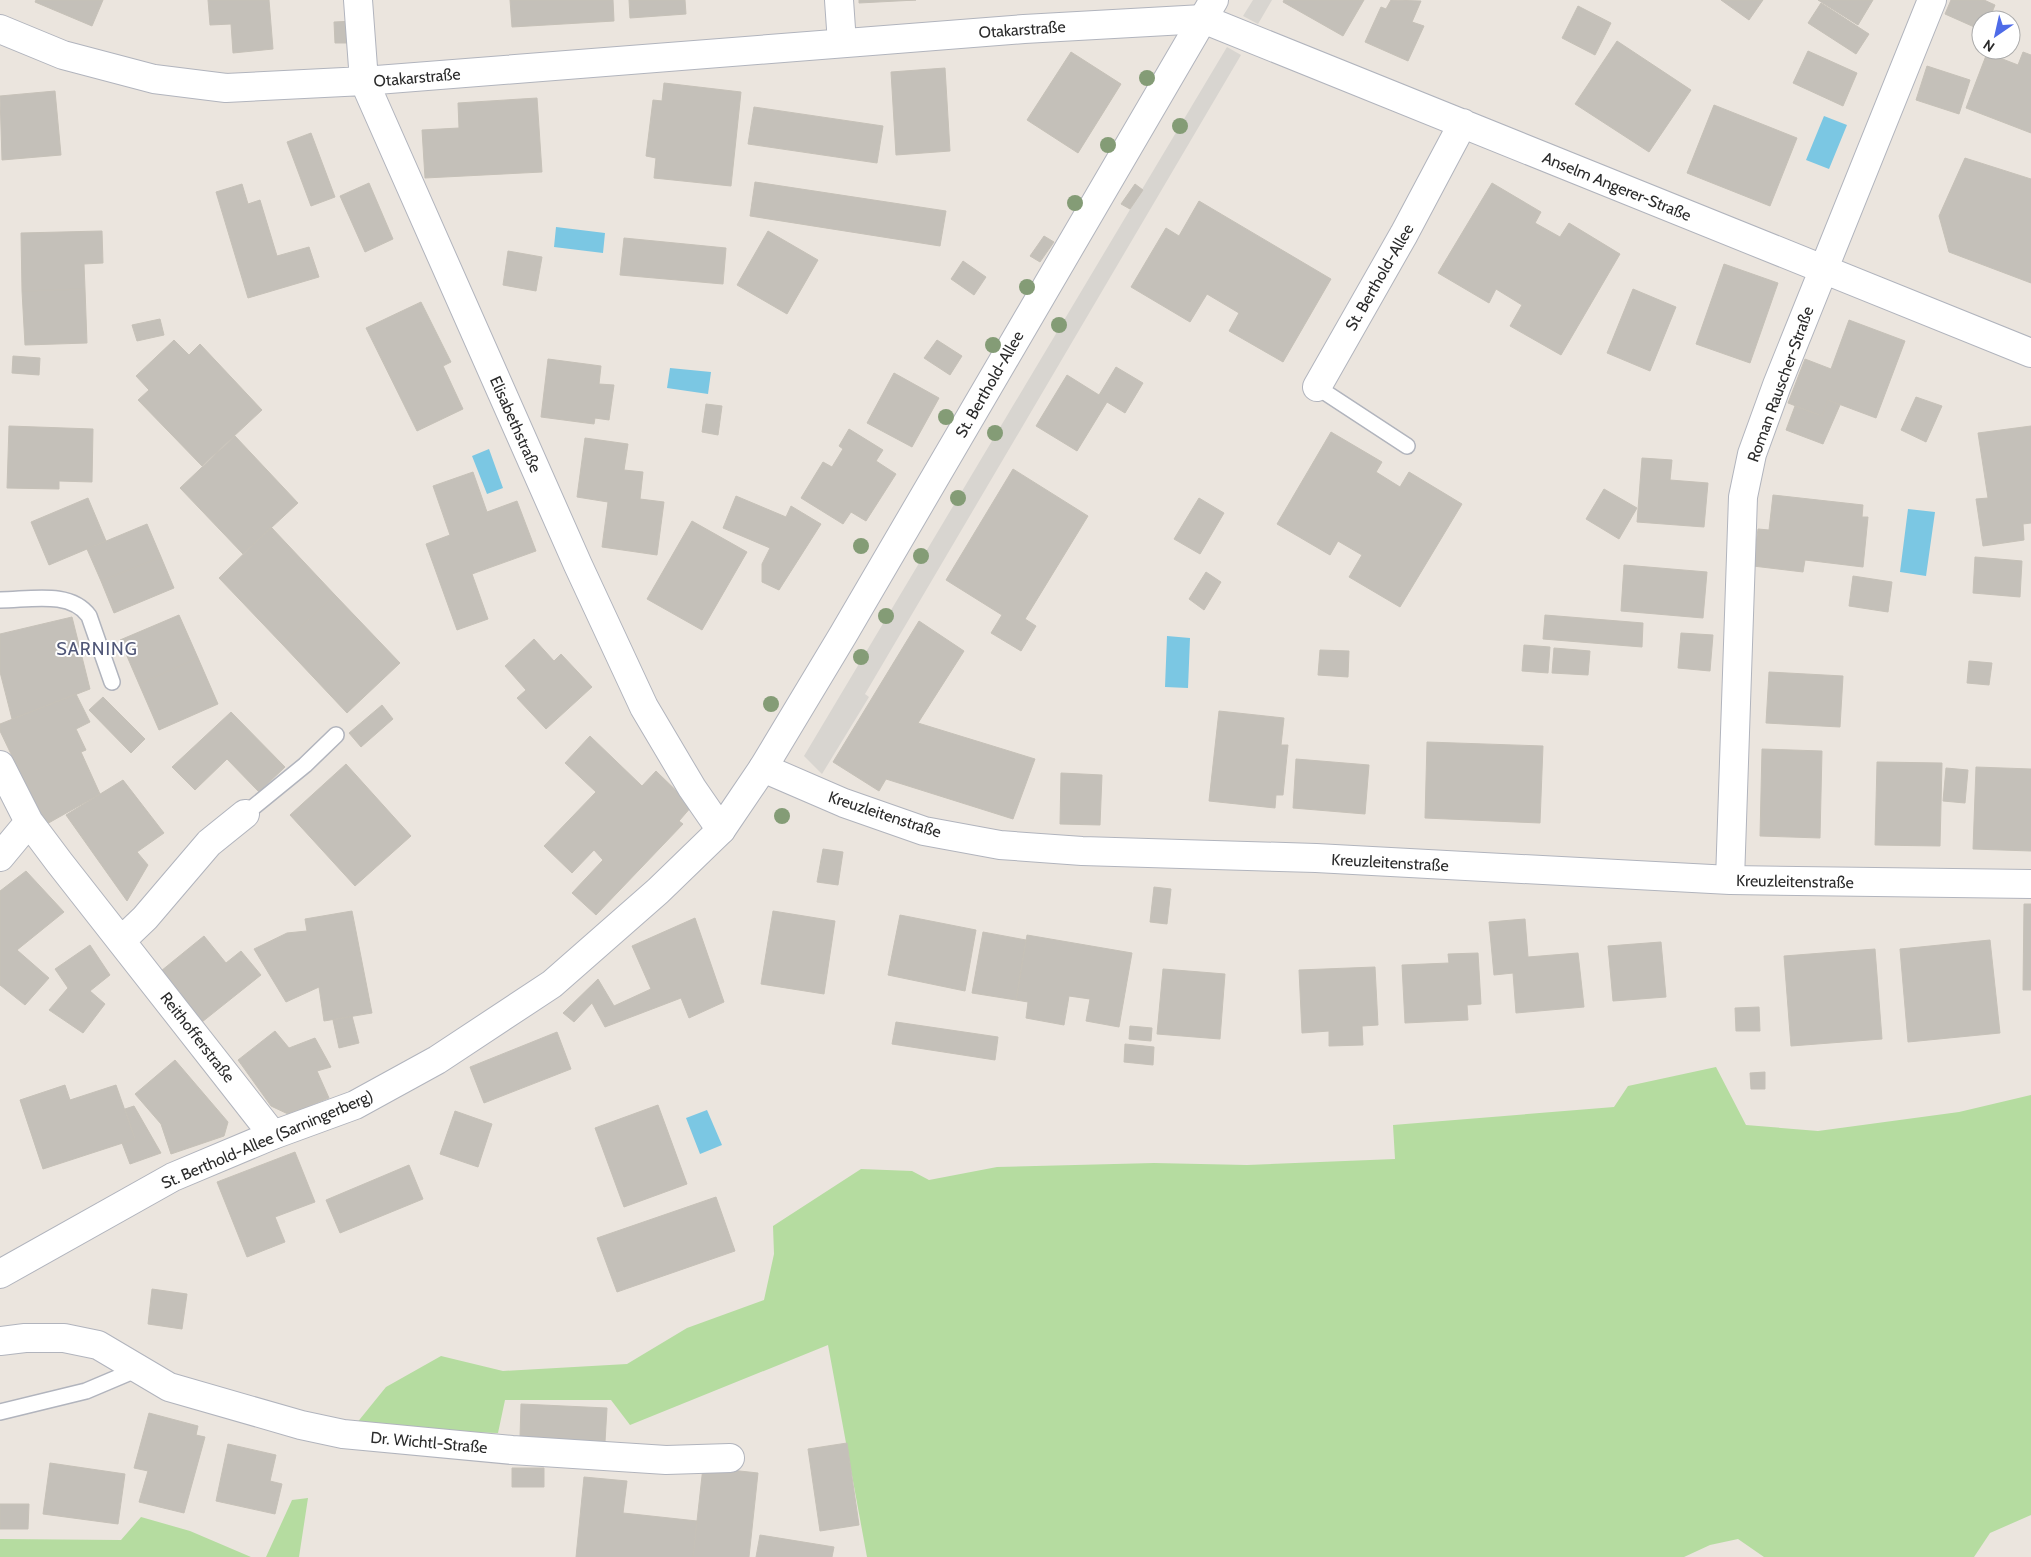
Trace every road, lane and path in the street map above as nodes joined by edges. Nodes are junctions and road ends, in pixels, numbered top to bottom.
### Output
1 (358, 0) edge
2 (838, 0) edge
3 (1932, 0) edge
4 (1208, 9) edge
5 (0, 29) edge
6 (842, 43) junction
7 (364, 82) junction
8 (1463, 123) junction
9 (1822, 269) junction
10 (2031, 353) edge
11 (1316, 387) joint
12 (1407, 446) dead end
13 (0, 600) edge
14 (112, 682) dead end
15 (336, 735) dead end
16 (0, 765) edge
17 (763, 768) junction
18 (245, 814) joint
19 (29, 822) junction
20 (721, 830) junction
21 (0, 857) edge
22 (1730, 880) junction
23 (2031, 884) edge
24 (122, 940) junction
25 (274, 1135) junction
26 (0, 1274) edge
27 (0, 1341) edge
28 (138, 1369) junction
29 (0, 1412) edge
30 (730, 1458) dead end

1 - 7 street, Elisabethstraße
2 - 6 street
3 - 9 street, Roman Rauscher-Straße
4 - 6 street, Otakarstraße
4 - 8 street, Anselm Angerer-Straße
4 - 17 street, St. Berthold-Allee
5 - 7 street, Otakarstraße
6 - 7 street, Otakarstraße
7 - 20 street, Elisabethstraße
8 - 9 street, Anselm Angerer-Straße
8 - 11 street, St. Berthold-Allee
9 - 10 street, Anselm Angerer-Straße
9 - 22 street, Roman Rauscher-Straße
11 - 12 lane, St. Berthold-Allee
13 - 14 lane
15 - 18 lane
16 - 19 street, Reithofferstraße
17 - 20 street, St. Berthold-Allee (Sarningerberg)
17 - 22 street, Kreuzleitenstraße
18 - 24 street
19 - 21 street
19 - 24 street, Reithofferstraße
20 - 25 street, St. Berthold-Allee (Sarningerberg)
22 - 23 street, Kreuzleitenstraße
24 - 25 street, Reithofferstraße
25 - 26 street, St. Berthold-Allee (Sarningerberg)
27 - 28 street, Dr. Wichtl-Straße
28 - 29 lane
28 - 30 street, Dr. Wichtl-Straße

